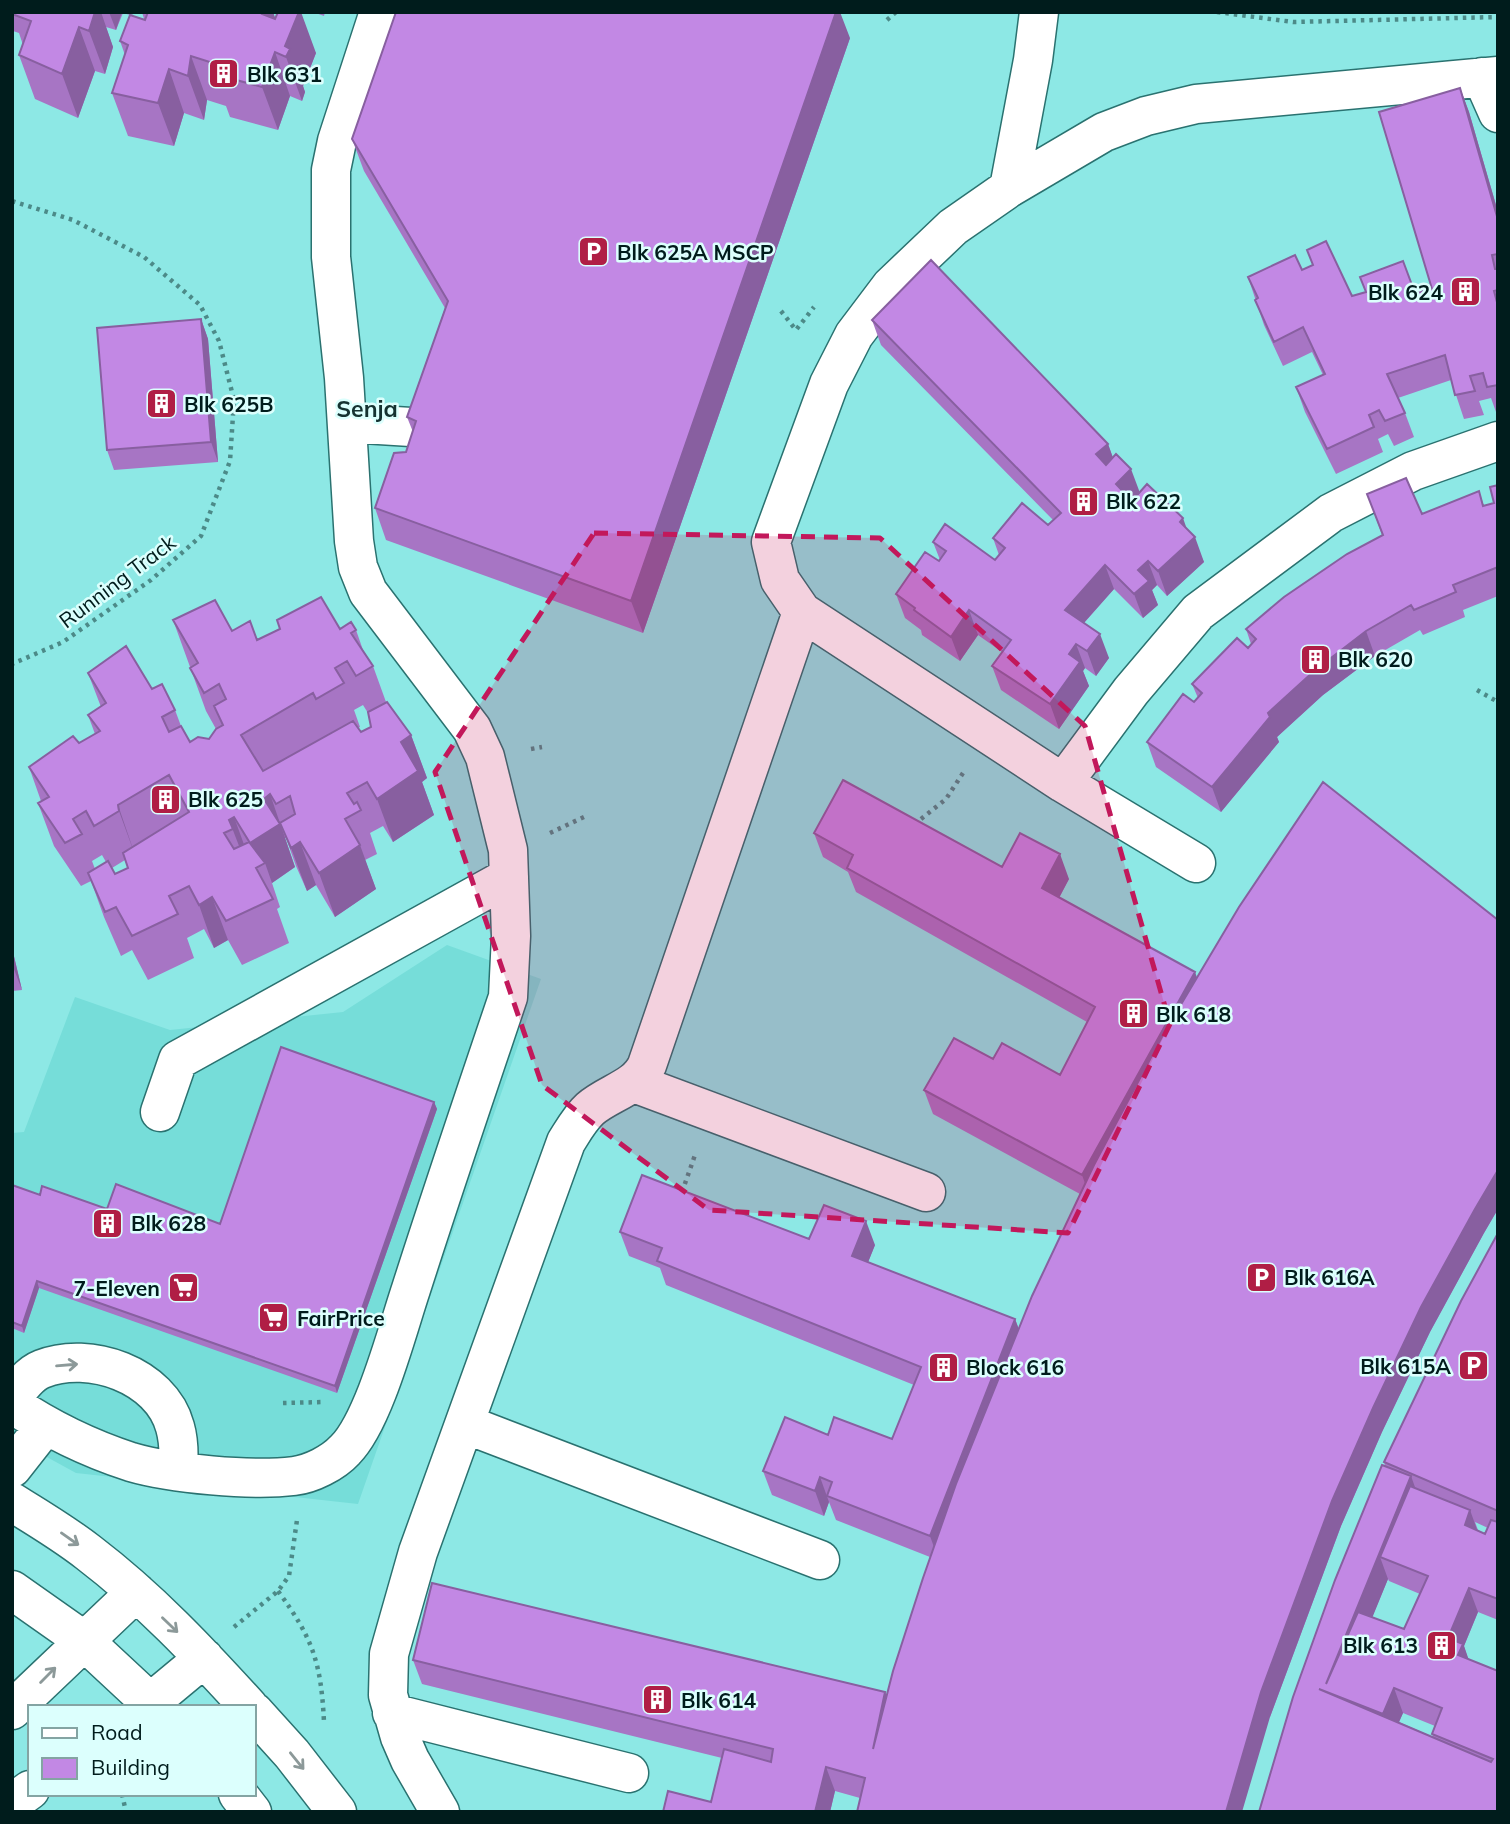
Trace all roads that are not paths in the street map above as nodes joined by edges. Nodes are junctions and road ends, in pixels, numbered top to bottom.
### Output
1 (1039, 12) edge
2 (384, 39) edge
3 (1490, 76) edge
4 (1498, 113) edge
5 (1009, 188) junction
6 (347, 422) junction
7 (426, 428) edge
8 (1498, 441) edge
9 (802, 612) junction
10 (1063, 783) junction
11 (1196, 863) dead end
12 (509, 877) junction
13 (634, 1083) junction
14 (160, 1112) dead end
15 (926, 1192) dead end
16 (12, 1401) edge
17 (465, 1424) junction
18 (45, 1426) junction
19 (12, 1468) edge
20 (178, 1470) junction
21 (12, 1502) edge
22 (820, 1560) dead end
23 (12, 1590) edge
24 (136, 1592) junction
25 (83, 1640) junction
26 (217, 1644) junction
27 (150, 1705) edge
28 (248, 1705) edge
29 (12, 1710) edge
30 (392, 1713) junction
31 (256, 1714) edge
32 (629, 1773) dead end
33 (28, 1791) edge
34 (240, 1796) edge
35 (12, 1803) edge
36 (252, 1812) edge
37 (337, 1812) edge
38 (440, 1812) edge

1 - 5 street
2 - 6 street
3 - 4 street
3 - 5 street
5 - 9 street
6 - 7 street
6 - 12 street
8 - 10 street
9 - 10 street
9 - 13 street
10 - 11 street
12 - 14 street
12 - 20 street
13 - 15 street
13 - 17 street
16 - 18 street
16 -> 20 street
17 - 22 street
17 - 30 street
18 - 19 street
18 - 20 street
21 -> 24 street
23 - 25 street
24 - 25 street
24 -> 26 street
25 - 27 street
29 -> 25 street
26 - 27 street
26 - 28 street
30 - 32 street
30 - 38 street
31 -> 37 street
33 - 35 street
34 - 36 street

